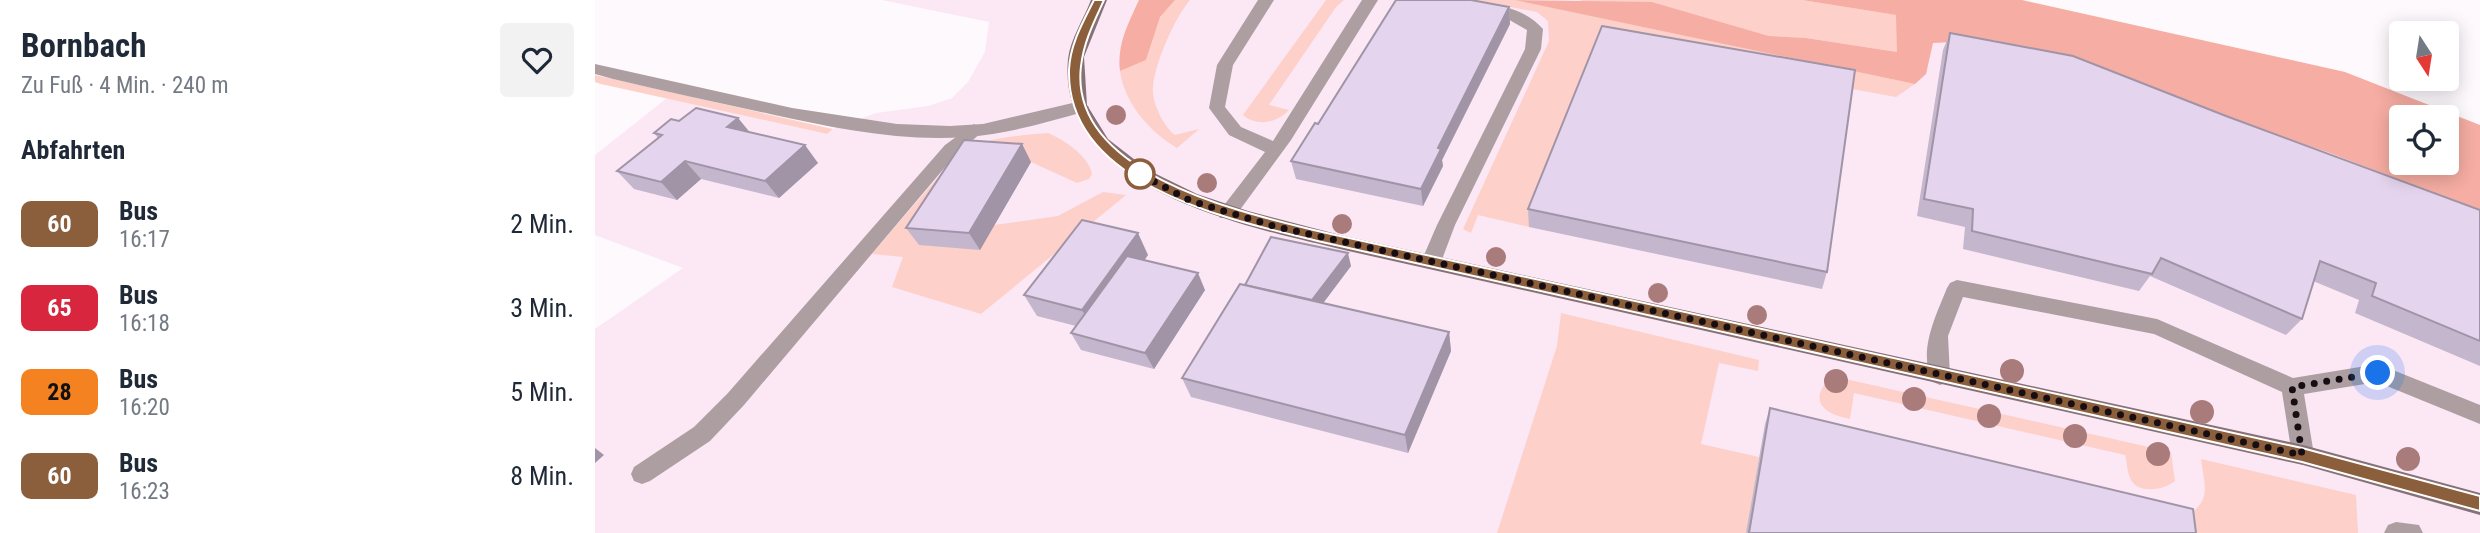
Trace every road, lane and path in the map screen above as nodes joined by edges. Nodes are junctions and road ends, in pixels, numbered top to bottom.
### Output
1 (1099, 0) edge
2 (1266, 0) edge
3 (1370, 0) edge
4 (1438, 0) edge
5 (595, 69) edge
6 (1081, 107) junction
7 (974, 130) junction
8 (1276, 150) junction
9 (1227, 213) junction
10 (1431, 261) junction
11 (1940, 376) junction
12 (2292, 387) junction
13 (2480, 415) edge
14 (2302, 455) junction
15 (642, 474) dead end
16 (2480, 504) edge
17 (2396, 533) edge
18 (2411, 533) edge

1 - 6 main road
2 - 8 street
3 - 8 street
4 - 10 street
5 - 7 street
6 - 7 street
6 - 9 main road
7 - 15 street
8 - 9 street
9 - 10 main road
10 - 11 main road
11 - 12 street
11 - 14 main road
12 - 13 street
12 - 14 street
14 - 16 main road
17 - 18 street

